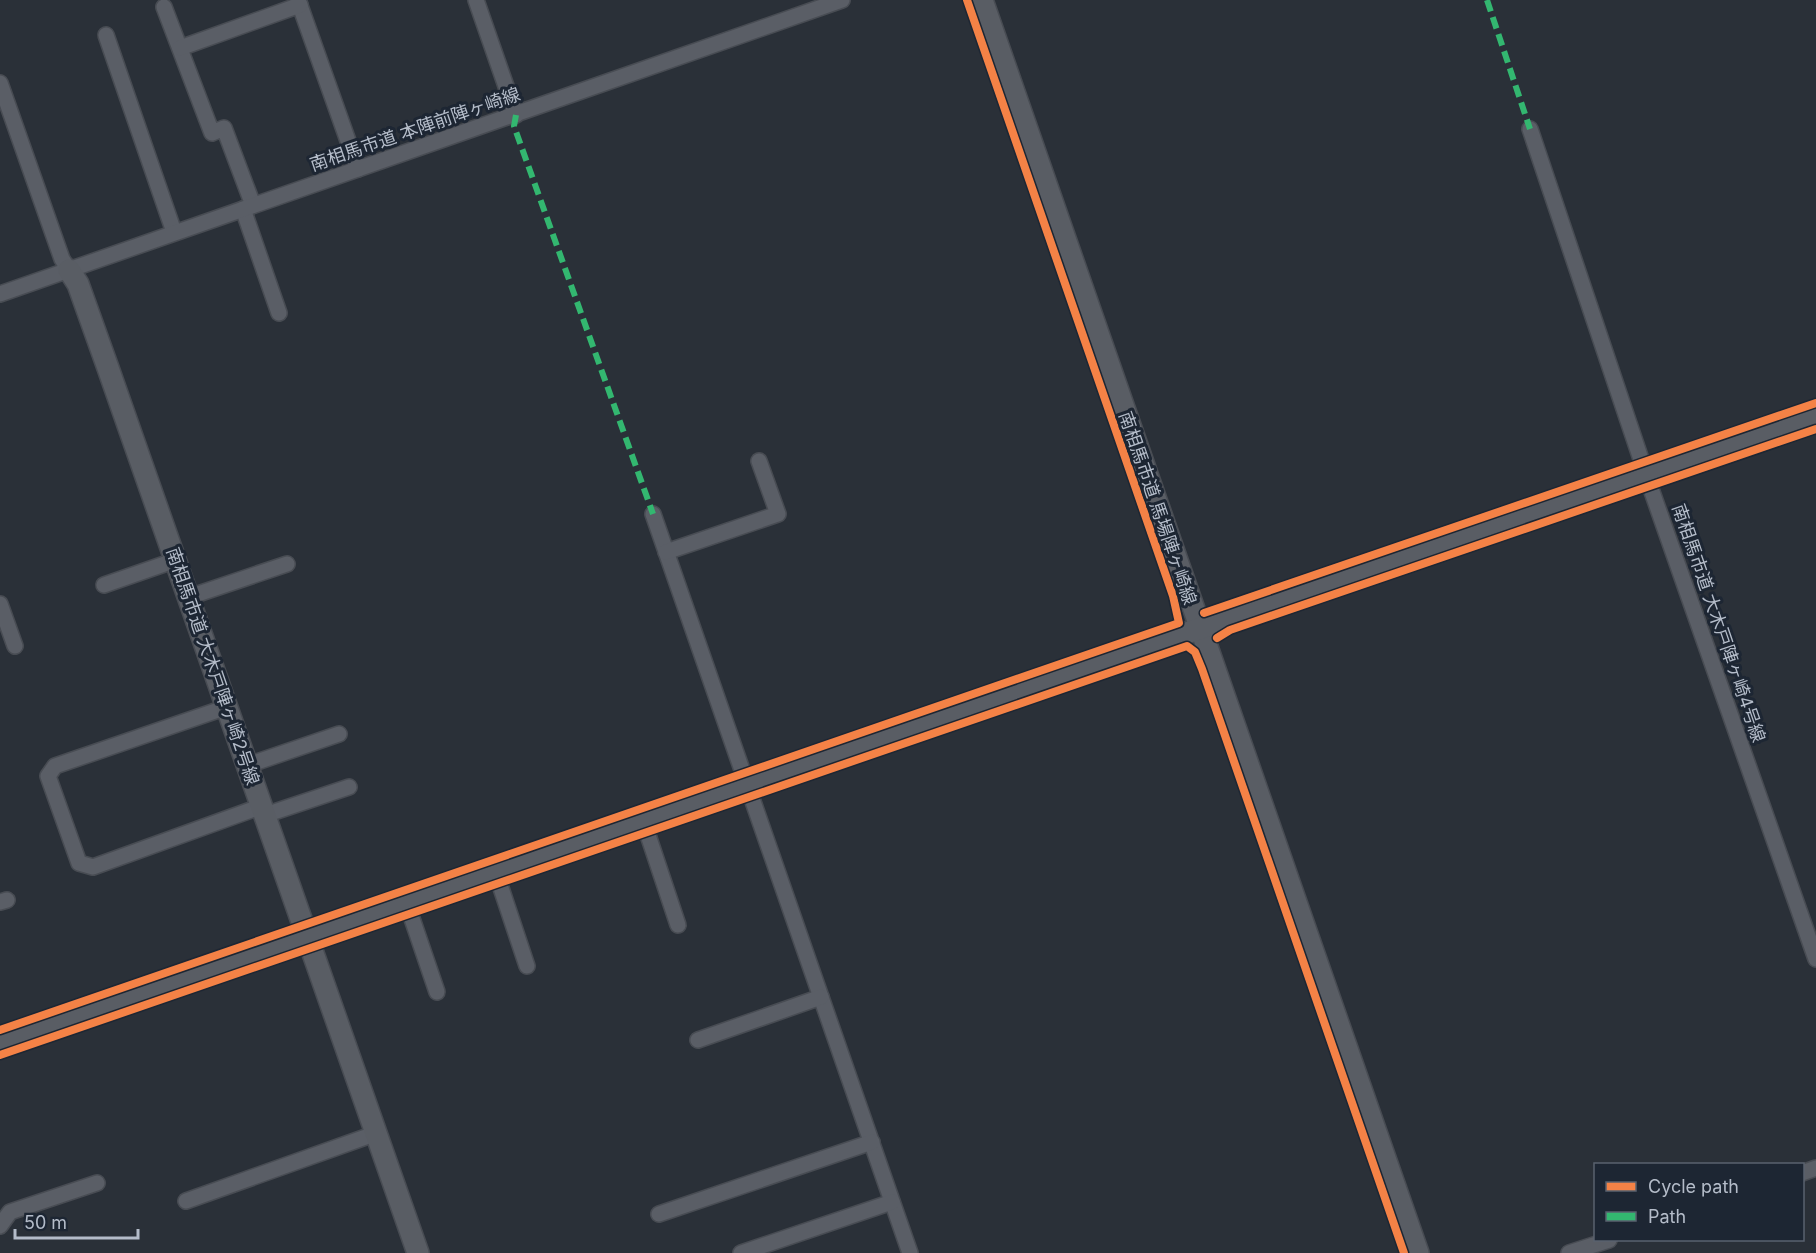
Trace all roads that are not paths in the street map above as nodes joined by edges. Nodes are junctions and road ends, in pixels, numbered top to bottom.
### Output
1 (476, 0) edge
2 (842, 0) edge
3 (982, 0) edge
4 (299, 3) edge
5 (164, 7) dead end
6 (106, 35) dead end
7 (180, 48) junction
8 (0, 83) edge
9 (516, 115) junction
10 (1530, 129) dead end
11 (358, 169) junction
12 (248, 207) junction
13 (174, 232) junction
14 (69, 270) junction
15 (0, 294) edge
16 (279, 313) dead end
17 (1816, 416) edge
18 (759, 461) dead end
19 (1646, 474) junction
20 (653, 514) dead end
21 (666, 552) junction
22 (176, 560) junction
23 (287, 564) dead end
24 (104, 585) dead end
25 (189, 597) junction
26 (0, 604) edge
27 (1199, 627) junction
28 (15, 646) dead end
29 (227, 707) junction
30 (339, 734) dead end
31 (248, 765) junction
32 (747, 784) junction
33 (350, 787) dead end
34 (264, 811) junction
35 (643, 820) junction
36 (495, 870) junction
37 (406, 901) junction
38 (678, 925) dead end
39 (308, 936) junction
40 (1816, 959) edge
41 (527, 966) dead end
42 (437, 992) dead end
43 (821, 997) junction
44 (698, 1040) dead end
45 (0, 1042) edge
46 (377, 1133) junction
47 (872, 1142) junction
48 (97, 1183) dead end
49 (186, 1201) dead end
50 (892, 1202) junction
51 (659, 1214) dead end
52 (0, 1226) edge
53 (1603, 1241) edge
54 (418, 1253) edge
55 (741, 1253) edge
56 (910, 1253) edge
57 (1418, 1253) edge
58 (1569, 1253) edge

1 - 9 street
2 - 9 street, 南相馬市道 本陣前陣ヶ崎線
3 - 27 street, 南相馬市道 馬場陣ヶ崎線
4 - 7 street
4 - 11 street
5 - 7 street
6 - 13 street
7 - 12 street
8 - 14 street, 南相馬市道 大木戸陣ヶ崎2号線
9 - 11 street, 南相馬市道 本陣前陣ヶ崎線
10 - 19 street, 南相馬市道 大木戸陣ヶ崎4号線
11 - 12 street, 南相馬市道 本陣前陣ヶ崎線
12 - 13 street, 南相馬市道 本陣前陣ヶ崎線
12 - 16 street
13 - 14 street, 南相馬市道 本陣前陣ヶ崎線
14 - 15 street, 南相馬市道 本陣前陣ヶ崎線
14 - 22 street, 南相馬市道 大木戸陣ヶ崎2号線
17 - 19 street
18 - 21 street
19 - 27 street
19 - 40 street, 南相馬市道 大木戸陣ヶ崎4号線
20 - 21 street
21 - 32 street
22 - 24 street
22 - 25 street, 南相馬市道 大木戸陣ヶ崎2号線
23 - 25 street
25 - 29 street, 南相馬市道 大木戸陣ヶ崎2号線
26 - 28 street
27 - 32 street
27 - 57 street, 南相馬市道 馬場陣ヶ崎線
29 - 31 street, 南相馬市道 大木戸陣ヶ崎2号線
29 - 34 street
30 - 31 street
31 - 34 street, 南相馬市道 大木戸陣ヶ崎2号線
32 - 35 street
32 - 43 street
33 - 34 street
34 - 39 street, 南相馬市道 大木戸陣ヶ崎2号線
35 - 36 street
35 - 38 street
36 - 37 street
36 - 41 street
37 - 39 street
37 - 42 street
39 - 45 street
39 - 46 street, 南相馬市道 大木戸陣ヶ崎2号線
43 - 44 street
43 - 47 street
46 - 49 street
46 - 54 street, 南相馬市道 大木戸陣ヶ崎2号線
47 - 50 street
47 - 51 street
48 - 52 street
50 - 55 street
50 - 56 street
53 - 58 street

